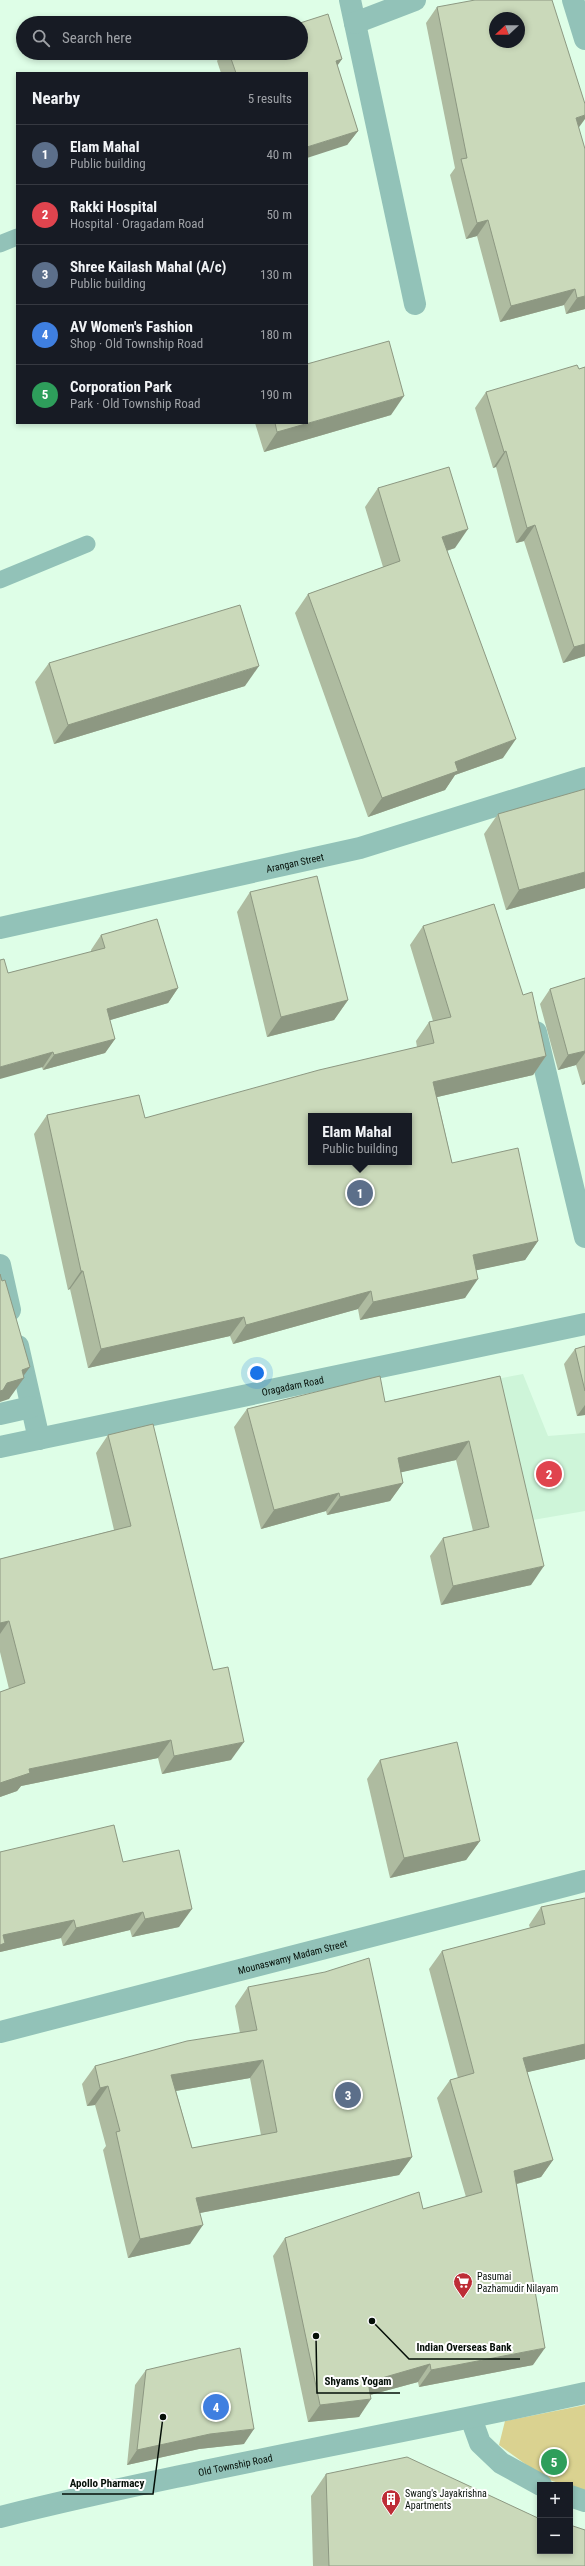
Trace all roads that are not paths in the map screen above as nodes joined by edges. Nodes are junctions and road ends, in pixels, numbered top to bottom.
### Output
1 (350, 0) edge
2 (415, 0) edge
3 (574, 0) edge
4 (355, 22) junction
5 (585, 39) edge
6 (16, 237) edge
7 (0, 244) edge
8 (415, 304) dead end
9 (87, 544) dead end
10 (0, 580) edge
11 (585, 778) edge
12 (0, 928) edge
13 (531, 1012) edge
14 (585, 1237) edge
15 (0, 1264) edge
16 (585, 1324) edge
17 (31, 1407) junction
18 (0, 1414) edge
19 (39, 1439) junction
20 (0, 1447) edge
21 (585, 1881) edge
22 (0, 2032) edge
23 (585, 2393) edge
24 (471, 2418) junction
25 (537, 2483) edge
26 (573, 2497) edge
27 (585, 2501) edge
28 (0, 2516) edge

1 - 4 street
2 - 4 street
3 - 5 street
4 - 8 street
6 - 7 lane
9 - 10 lane
11 - 12 street, Arangan Street
13 - 14 street
15 - 17 street
16 - 19 street, Oragadam Road
17 - 18 street
17 - 19 street
19 - 20 street, Oragadam Road
21 - 22 street, Mounaswamy Madam Street
23 - 24 street, Old Township Road
24 - 25 street
24 - 28 street, Old Township Road
26 - 27 street

